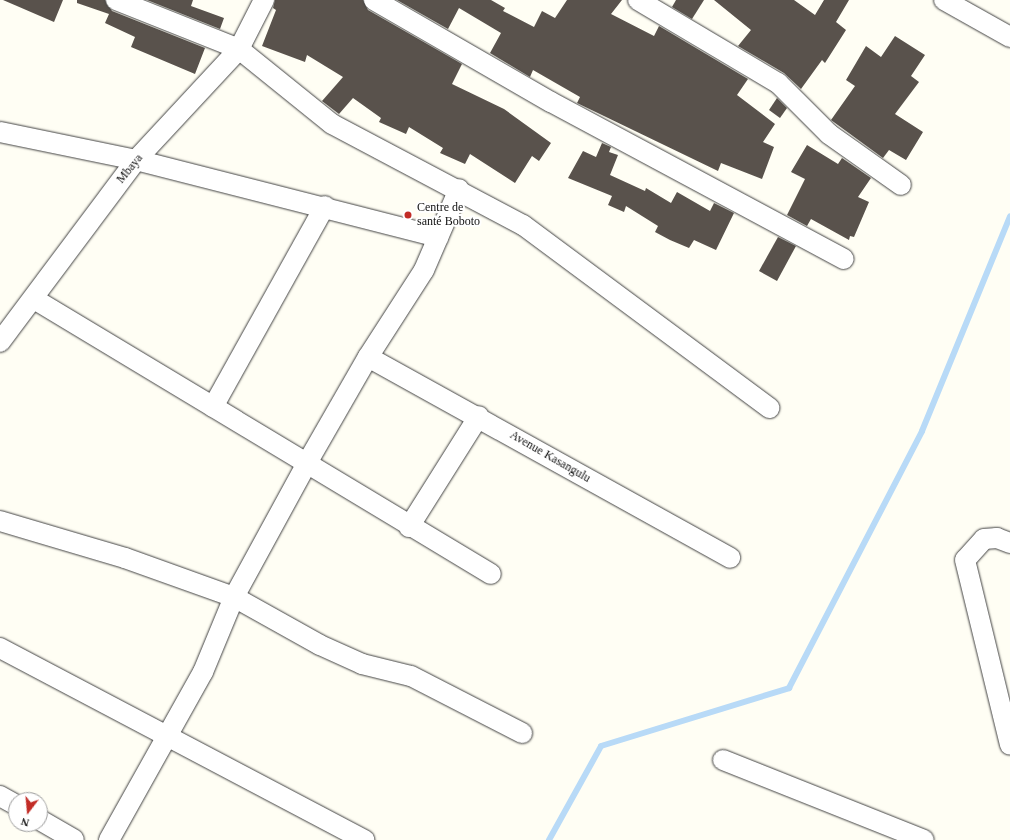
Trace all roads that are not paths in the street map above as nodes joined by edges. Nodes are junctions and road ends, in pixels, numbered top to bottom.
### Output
1 (116, 0) edge
2 (264, 0) edge
3 (374, 0) edge
4 (638, 0) edge
5 (944, 0) edge
6 (1010, 37) edge
7 (239, 49) junction
8 (0, 132) edge
9 (136, 160) junction
10 (901, 185) dead end
11 (459, 189) junction
12 (325, 206) junction
13 (438, 237) junction
14 (844, 259) dead end
15 (34, 299) junction
16 (0, 342) edge
17 (368, 357) junction
18 (213, 407) junction
19 (769, 408) dead end
20 (479, 416) junction
21 (307, 463) junction
22 (0, 521) edge
23 (409, 527) junction
24 (1010, 543) edge
25 (730, 558) dead end
26 (490, 574) dead end
27 (234, 597) junction
28 (0, 648) edge
29 (522, 733) dead end
30 (168, 736) junction
31 (1010, 745) edge
32 (723, 760) dead end
33 (48, 825) edge
34 (74, 840) edge
35 (108, 840) edge
36 (364, 840) edge
37 (924, 840) edge

1 - 7 street
2 - 7 street, Mbaya
3 - 14 street
4 - 10 street
5 - 6 street
7 - 9 street, Mbaya
7 - 11 street
8 - 9 street
9 - 12 street
9 - 15 street, Mbaya
11 - 13 street
11 - 19 street
12 - 13 street
12 - 18 street
13 - 17 street
15 - 16 street, Mbaya
15 - 18 street
17 - 20 street, Avenue Kasangulu
17 - 21 street
18 - 21 street
20 - 23 street
20 - 25 street, Avenue Kasangulu
21 - 23 street
21 - 27 street
22 - 27 street
23 - 26 street
24 - 31 street
27 - 29 street
27 - 30 street
28 - 30 street
30 - 35 street
30 - 36 street
32 - 37 street
33 - 34 street

